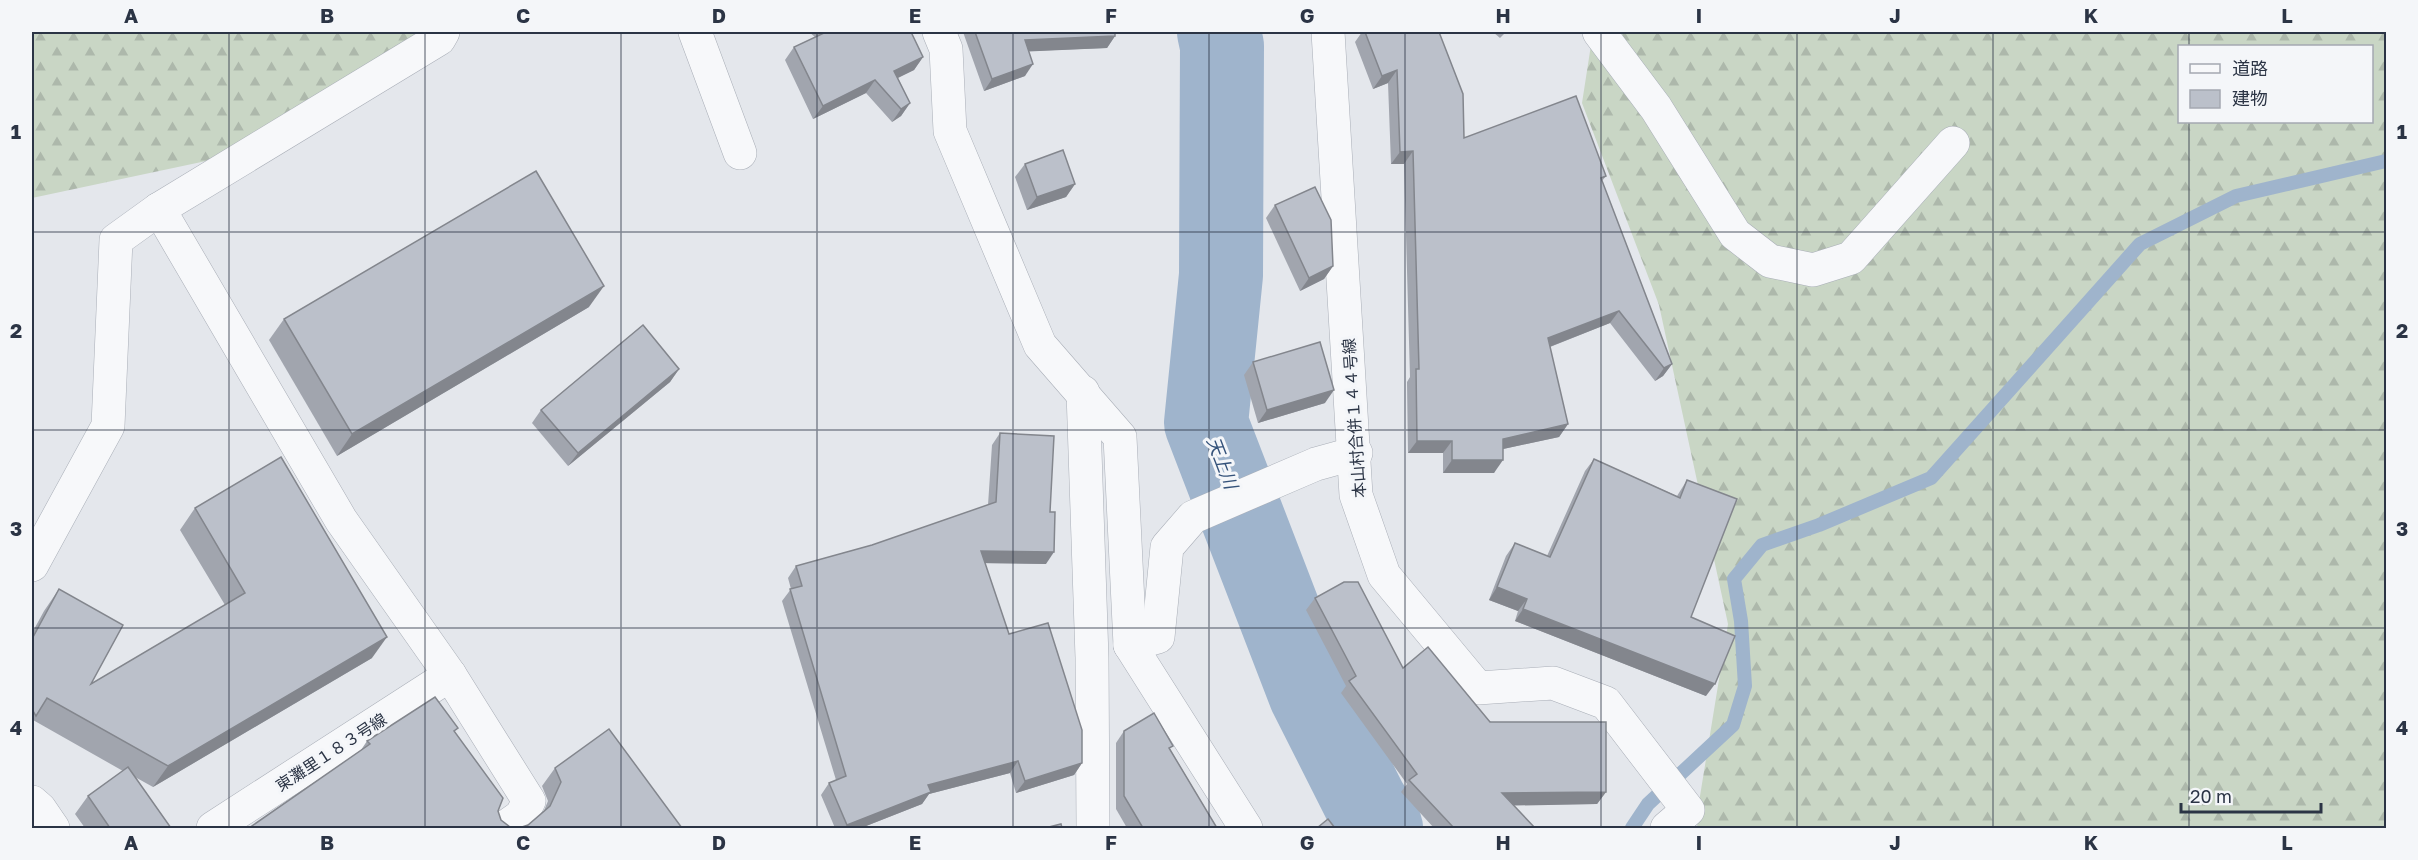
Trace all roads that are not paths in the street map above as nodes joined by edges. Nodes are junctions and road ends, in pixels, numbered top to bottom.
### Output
1 (443, 32) edge
2 (695, 32) edge
3 (939, 32) edge
4 (1328, 32) edge
5 (1599, 32) edge
6 (1953, 143) dead end
7 (740, 153) dead end
8 (159, 209) junction
9 (1083, 392) junction
10 (1356, 453) junction
11 (32, 565) edge
12 (1130, 645) junction
13 (450, 675) junction
14 (32, 802) edge
15 (515, 819) edge
16 (1678, 819) edge
17 (52, 828) edge
18 (213, 828) edge
19 (1093, 828) edge
20 (1246, 828) edge

1 - 8 street
2 - 7 street
3 - 9 street
4 - 10 street, 本山村合併１４４号線
5 - 6 street
8 - 11 street
8 - 13 street
9 - 12 street
9 - 19 street
10 - 12 street
10 - 16 street, 本山村合併１４４号線
12 - 20 street
13 - 15 street
13 - 18 street, 東灘里１８３号線
14 - 17 street

